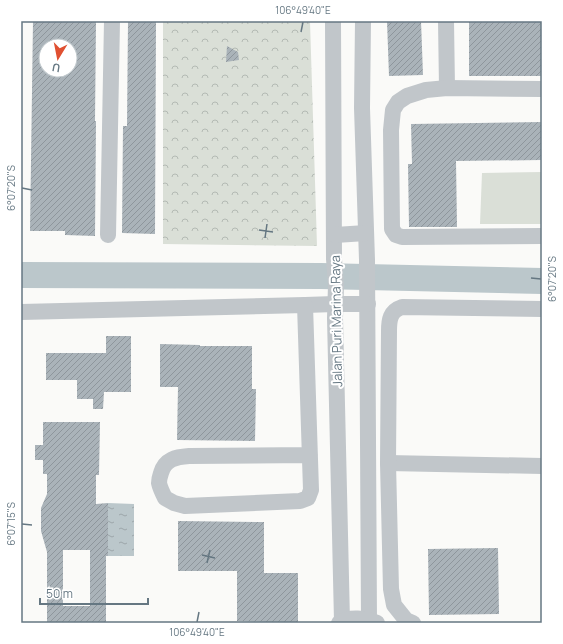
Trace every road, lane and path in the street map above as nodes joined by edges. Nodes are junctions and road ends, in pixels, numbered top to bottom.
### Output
1 (112, 21) edge
2 (333, 21) edge
3 (363, 21) edge
4 (446, 21) edge
5 (447, 88) junction
6 (542, 89) edge
7 (366, 233) junction
8 (108, 235) dead end
9 (335, 235) junction
10 (542, 236) edge
11 (335, 304) junction
12 (368, 304) junction
13 (304, 305) junction
14 (542, 309) edge
15 (21, 312) edge
16 (310, 455) junction
17 (388, 463) junction
18 (542, 466) edge
19 (373, 621) edge
20 (340, 622) edge
21 (413, 623) edge

1 - 8 street
2 - 9 street, Jalan Puri Marina Raya
3 - 7 street
4 - 5 street
5 - 6 street
5 - 10 street
7 - 9 street
7 - 12 street
9 - 11 street, Jalan Puri Marina Raya
11 - 12 street
11 - 13 street
11 - 20 street, Jalan Puri Marina Raya
12 - 19 street
13 - 15 street
13 - 16 street
14 - 17 street
16 - 16 street
17 - 18 street
17 - 21 street
19 - 20 street

